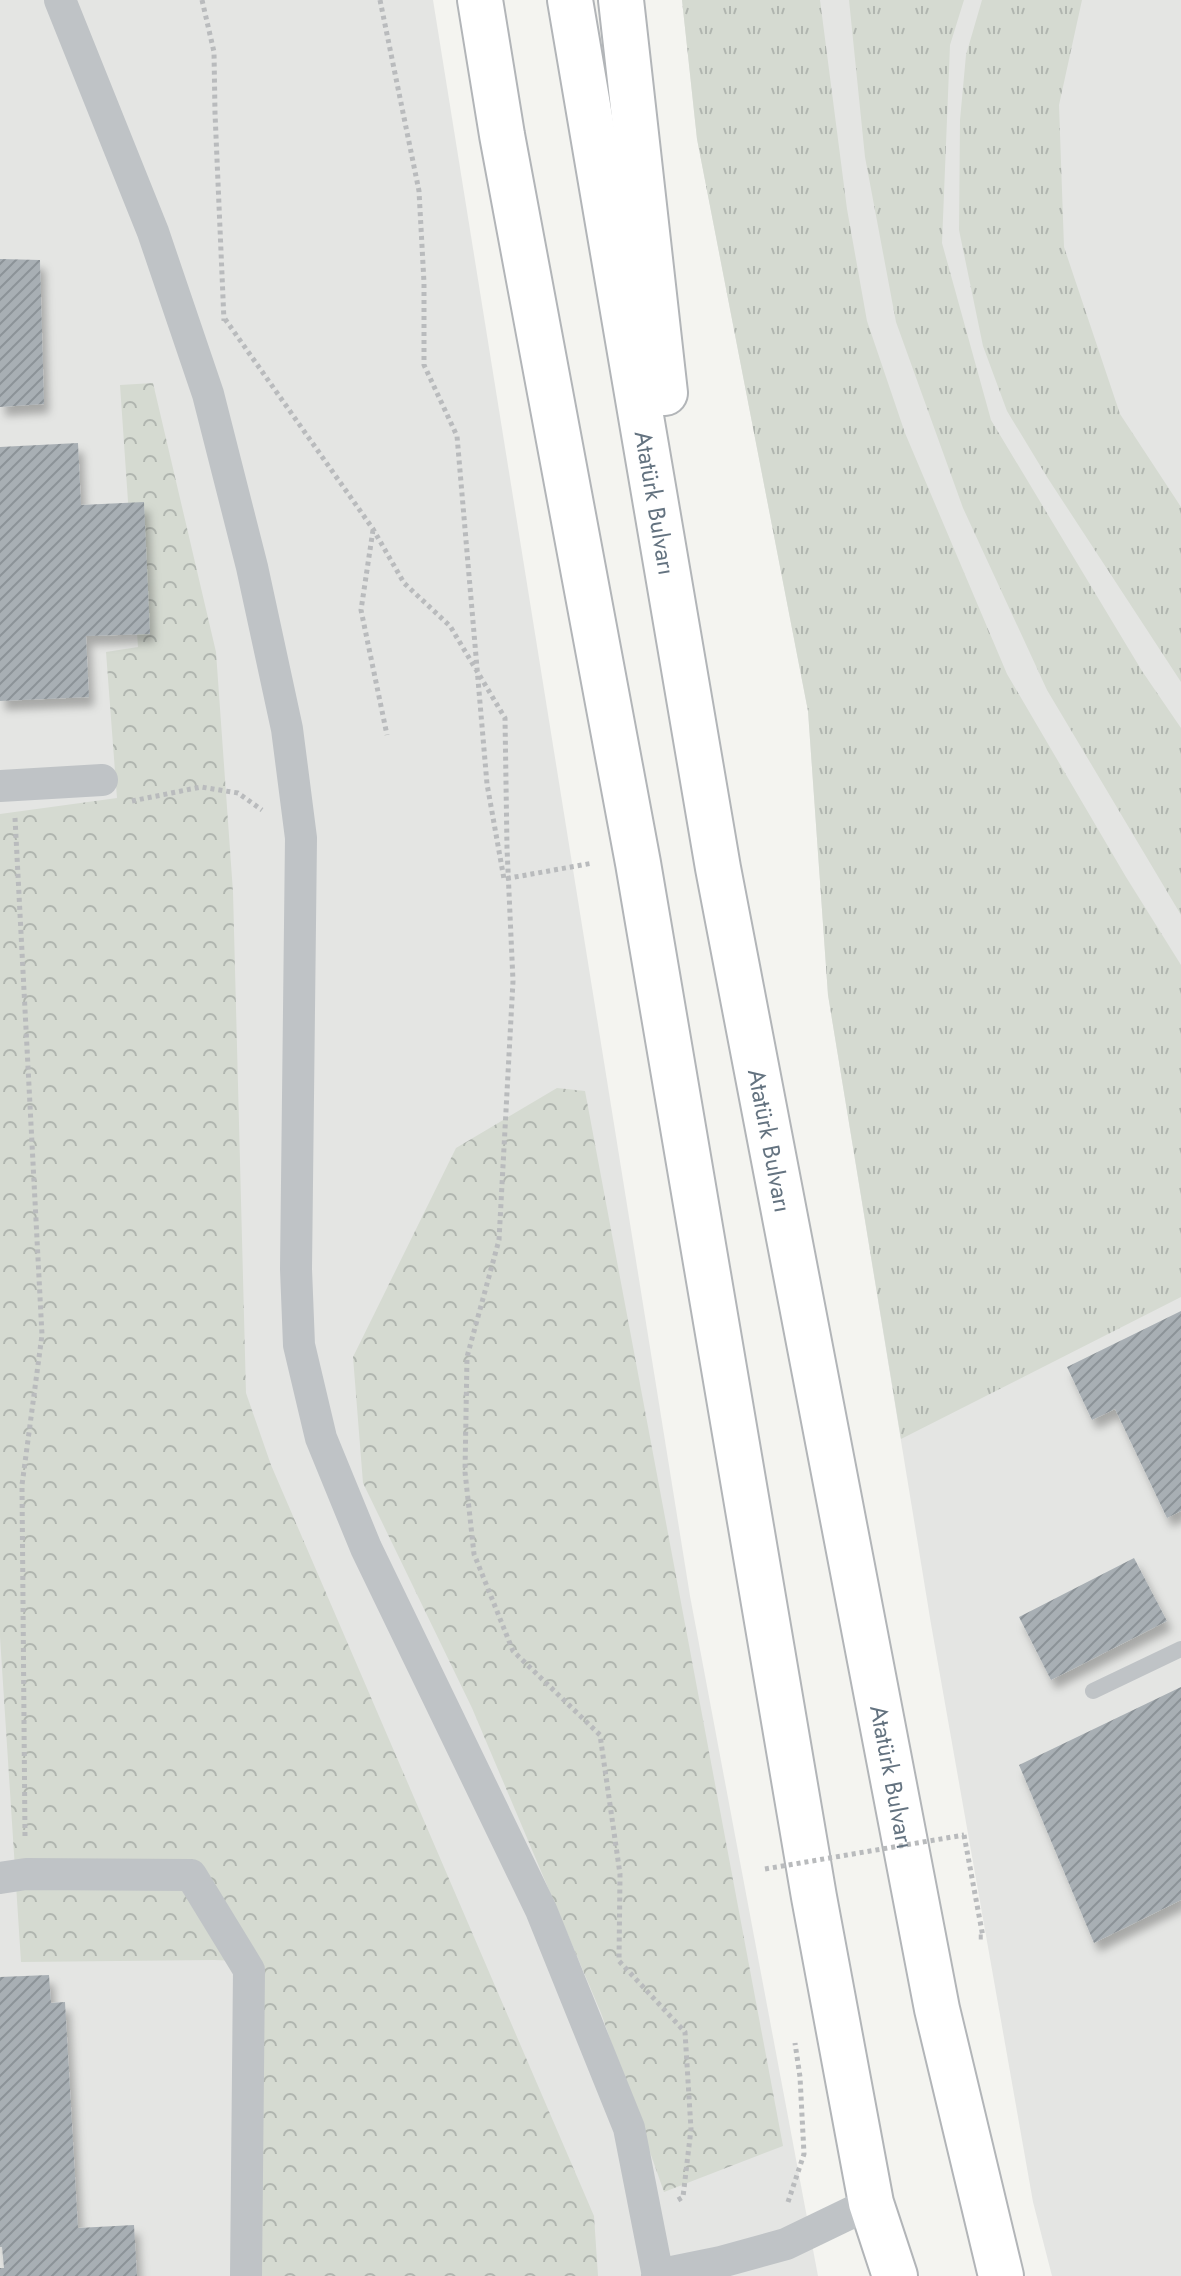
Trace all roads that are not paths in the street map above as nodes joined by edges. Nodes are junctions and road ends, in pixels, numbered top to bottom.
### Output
1 (60, 0) edge
2 (480, 0) edge
3 (570, 0) edge
4 (621, 0) edge
5 (102, 780) dead end
6 (6, 786) edge
7 (718, 868) junction
8 (1181, 1649) edge
9 (1093, 1691) dead end
10 (13, 1876) edge
11 (871, 2203) junction
12 (246, 2276) edge
13 (658, 2276) edge
14 (895, 2276) edge
15 (1001, 2276) edge

1 - 13 street
2 - 11 highway
3 - 7 highway, Atatürk Bulvarı
4 - 7 highway
5 - 6 street
7 - 15 highway, Atatürk Bulvarı
8 - 9 lane
10 - 12 street
11 - 13 street
11 - 14 highway

